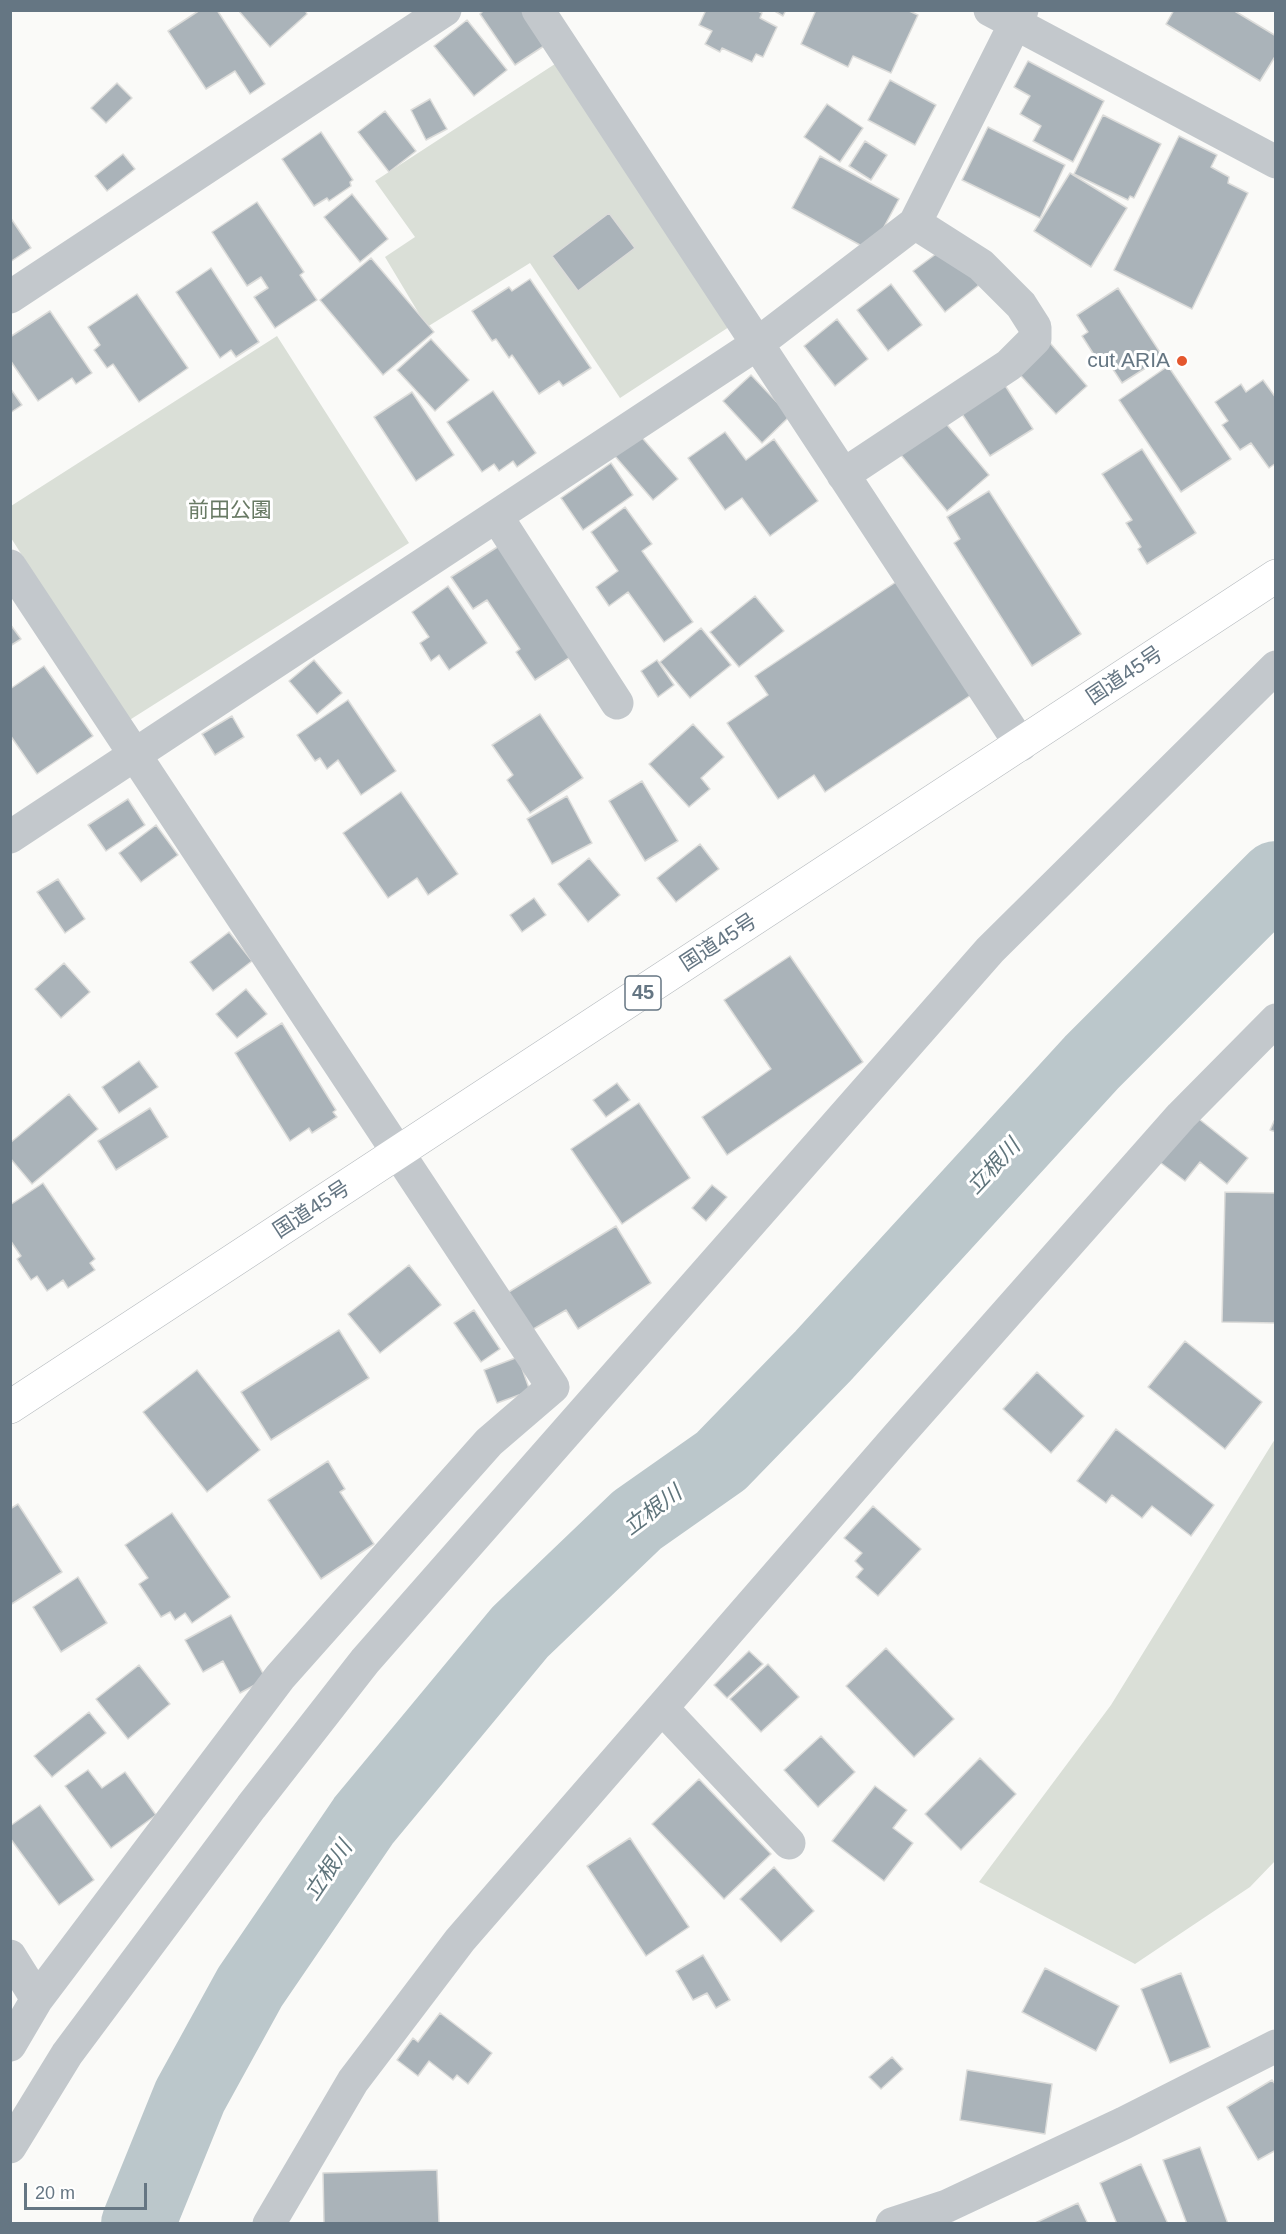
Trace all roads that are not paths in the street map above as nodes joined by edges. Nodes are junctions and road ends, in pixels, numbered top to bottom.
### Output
1 (445, 10) edge
2 (538, 10) edge
3 (1009, 15) edge
4 (1275, 162) edge
5 (915, 223) junction
6 (10, 297) edge
7 (757, 344) junction
8 (843, 476) junction
9 (497, 517) junction
10 (10, 566) edge
11 (1275, 576) edge
12 (1275, 667) edge
13 (617, 703) dead end
14 (1021, 745) junction
15 (136, 756) junction
16 (10, 837) edge
17 (1275, 1020) edge
18 (398, 1154) junction
19 (10, 1407) edge
20 (662, 1708) junction
21 (789, 1843) dead end
22 (10, 1956) edge
23 (37, 2000) junction
24 (10, 2045) edge
25 (1275, 2046) edge
26 (10, 2147) edge
27 (269, 2223) edge
28 (892, 2223) edge

1 - 6 street
2 - 7 street
3 - 4 street
3 - 5 street
5 - 7 street
5 - 8 street
7 - 8 street
7 - 9 street
8 - 14 street
9 - 13 street
9 - 15 street
10 - 15 street
11 - 14 highway, 国道45号 / 45
12 - 26 street
14 - 18 highway, 国道45号 / 45
15 - 16 street
15 - 18 street
17 - 20 street
18 - 19 highway, 国道45号 / 45
18 - 23 street
20 - 21 street
20 - 27 street
22 - 23 street
23 - 24 street
25 - 28 street

